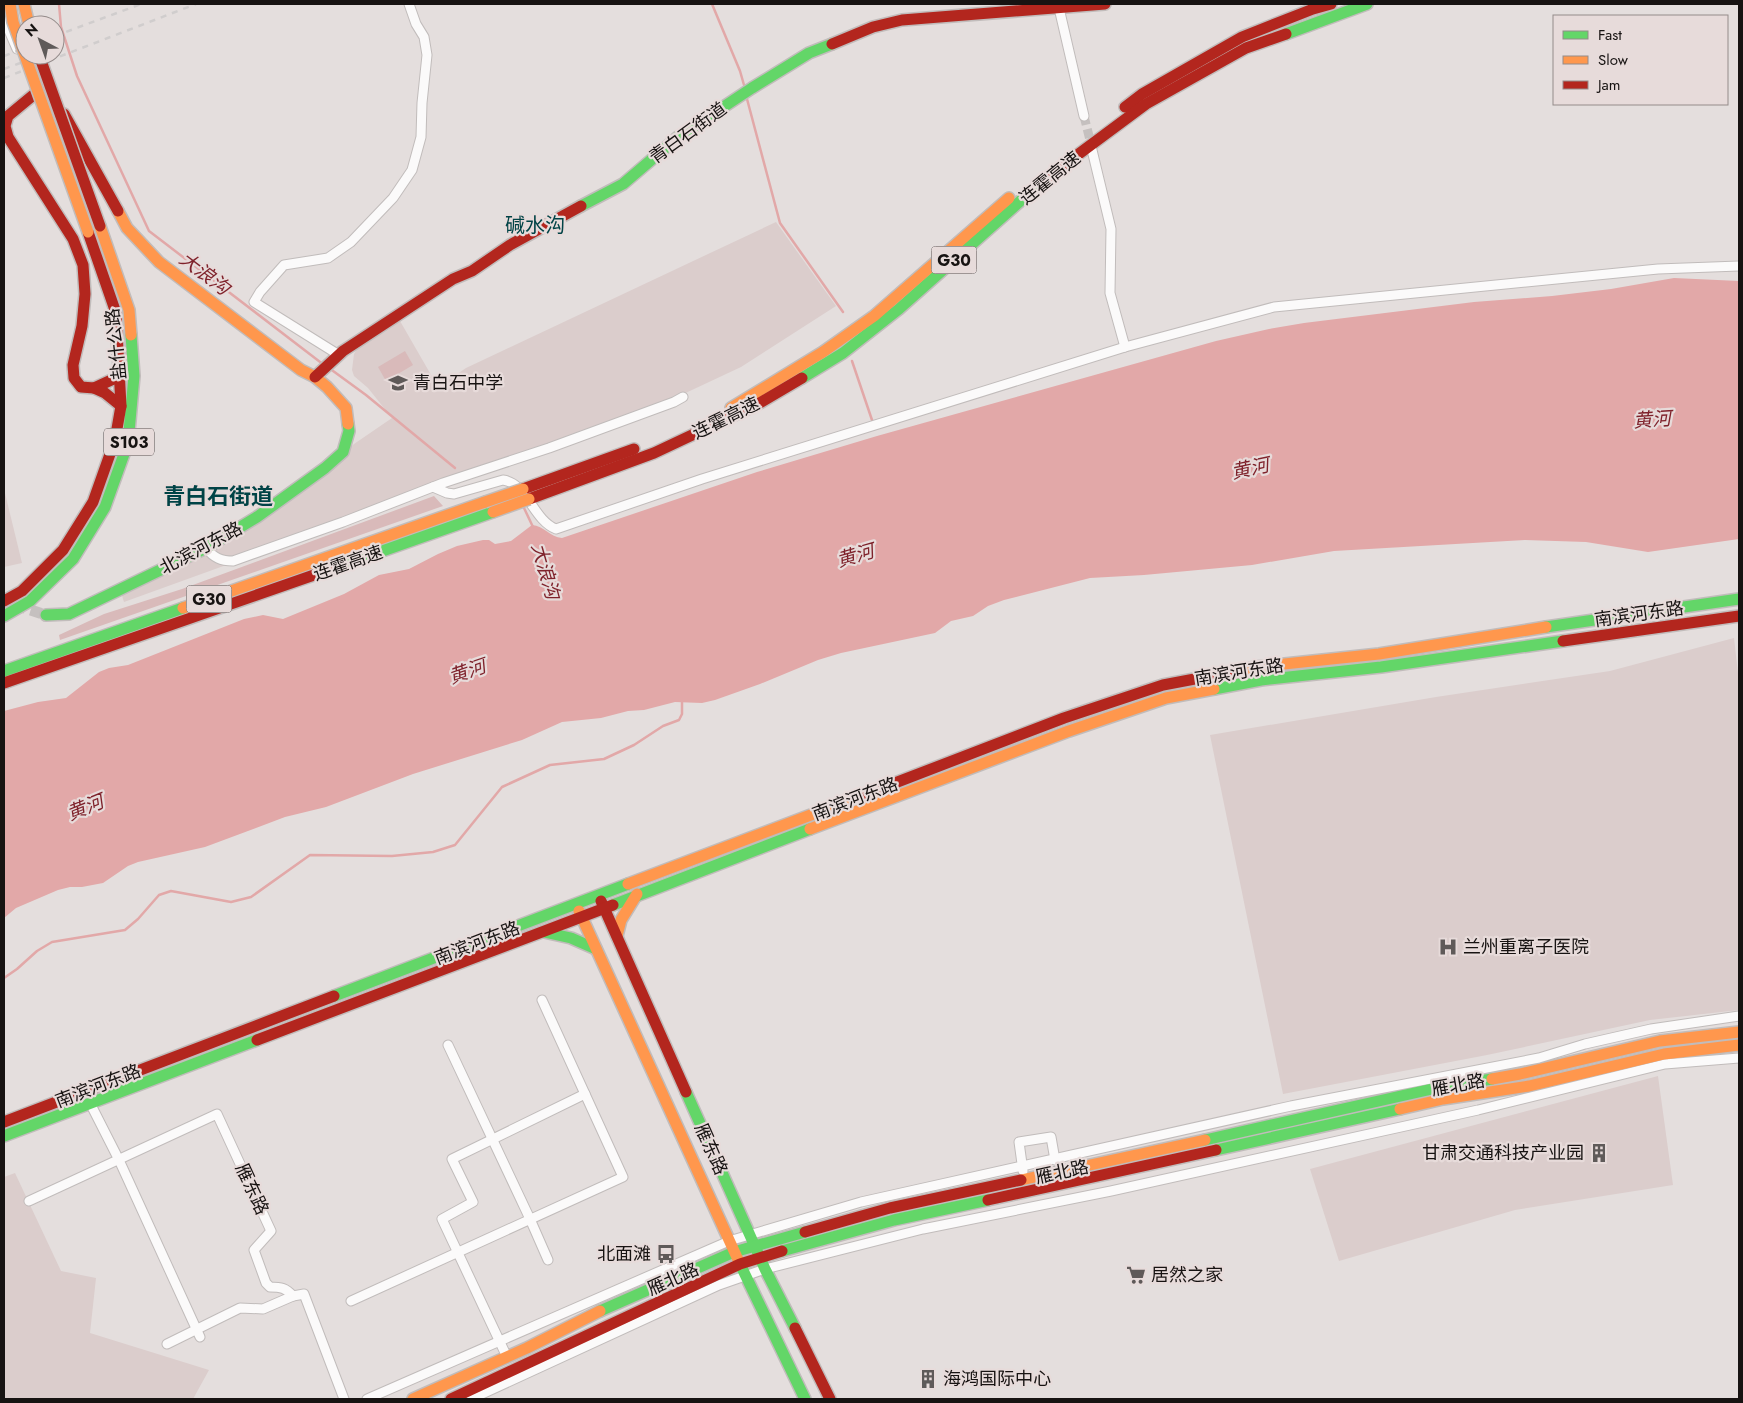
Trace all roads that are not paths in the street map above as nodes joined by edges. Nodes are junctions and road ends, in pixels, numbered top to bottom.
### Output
1 (10, 4) edge
2 (409, 4) edge
3 (1105, 4) edge
4 (1331, 4) edge
5 (1367, 4) edge
6 (1059, 8) junction
7 (4, 19) edge
8 (15, 45) edge
9 (38, 65) edge
10 (39, 65) edge
11 (47, 84) junction
12 (1084, 116) tunnel mouth
13 (1092, 150) tunnel mouth
14 (1739, 266) edge
15 (1125, 347) junction
16 (336, 357) junction
17 (318, 374) junction
18 (120, 376) junction
19 (94, 388) junction
20 (683, 397) dead end
21 (121, 406) junction
22 (433, 488) junction
23 (206, 548) junction
24 (1739, 599) edge
25 (4, 601) edge
26 (46, 615) tunnel mouth
27 (4, 616) edge
28 (1739, 616) edge
29 (4, 671) edge
30 (4, 683) edge
31 (907, 779) junction
32 (909, 792) junction
33 (637, 894) junction
34 (599, 896) junction
35 (576, 905) junction
36 (604, 908) junction
37 (581, 917) junction
38 (542, 931) junction
39 (617, 936) junction
40 (596, 949) junction
41 (542, 1000) dead end
42 (1739, 1016) edge
43 (1739, 1032) edge
44 (448, 1045) dead end
45 (1739, 1045) edge
46 (1739, 1058) edge
47 (585, 1094) junction
48 (56, 1103) junction
49 (90, 1103) junction
50 (61, 1115) junction
51 (4, 1122) edge
52 (4, 1136) edge
53 (493, 1139) junction
54 (119, 1160) junction
55 (1055, 1160) junction
56 (1023, 1167) junction
57 (1024, 1180) junction
58 (29, 1202) dead end
59 (530, 1219) junction
60 (751, 1234) junction
61 (728, 1241) junction
62 (758, 1251) junction
63 (458, 1252) junction
64 (734, 1252) junction
65 (548, 1260) dead end
66 (742, 1269) junction
67 (765, 1269) junction
68 (293, 1296) junction
69 (351, 1301) dead end
70 (198, 1333) junction
71 (499, 1341) junction
72 (166, 1344) dead end
73 (507, 1357) junction
74 (344, 1399) edge
75 (367, 1399) edge
76 (413, 1399) edge
77 (451, 1399) edge
78 (471, 1399) edge
79 (805, 1399) edge
80 (830, 1399) edge

1 - 18 main road, 盐什公路 / S103, bridge
2 - 16 street
3 - 6 main road, 青白石街道
4 - 29 main road, 连霍高速 / G30, bridge
5 - 30 main road, 连霍高速 / G30, bridge
6 - 12 street
6 - 16 main road, 青白石街道
7 - 8 street
9 - 27 main road, 盐什公路 / S103, bridge
10 - 11 street
11 - 17 main road
11 - 19 main road
13 - 15 street
14 - 15 street
15 - 22 street
16 - 17 main road, 青白石街道
17 - 23 main road, 北滨河东路
18 - 19 main road
18 - 21 main road, 盐什公路 / S103
19 - 21 main road
20 - 22 street
21 - 25 main road, 盐什公路 / S103
22 - 23 street
23 - 26 main road, 北滨河东路
24 - 31 main road, 南滨河东路
28 - 32 main road, 南滨河东路
31 - 32 main road
31 - 34 main road, 南滨河东路
32 - 33 main road, 南滨河东路
33 - 36 main road, 南滨河东路
33 - 39 main road
34 - 35 main road, 南滨河东路
34 - 36 main road, 雁东路
35 - 37 main road, 雁东路
35 - 48 main road, 南滨河东路
36 - 37 main road, 南滨河东路
36 - 39 main road, 雁东路
37 - 38 main road, 南滨河东路
37 - 40 main road, 雁东路
38 - 40 main road
38 - 49 main road, 南滨河东路
39 - 60 main road, 雁东路
40 - 61 main road, 雁东路
41 - 47 street
42 - 55 street
43 - 57 main road, 雁北路
44 - 53 street
45 - 62 main road, 雁北路
46 - 67 street
47 - 53 street
47 - 59 street
48 - 50 main road
48 - 51 main road, 南滨河东路
49 - 50 main road, 南滨河东路
49 - 54 street
50 - 52 main road, 南滨河东路
53 - 59 street
53 - 63 street
54 - 58 street
54 - 68 street, 雁东路
54 - 70 street
55 - 56 street
55 - 56 street
56 - 57 street
56 - 60 street
57 - 62 main road, 雁北路
59 - 63 street
59 - 65 street
60 - 61 street
60 - 62 main road, 雁东路
61 - 64 main road, 雁东路
61 - 71 street
62 - 64 main road, 雁北路
62 - 66 main road, 雁北路
62 - 67 main road, 雁东路
63 - 69 street
63 - 71 street
64 - 66 main road, 雁东路
64 - 73 main road, 雁北路
66 - 67 street
66 - 77 main road, 雁北路
66 - 78 street
66 - 79 main road, 雁东路
67 - 80 main road, 雁东路
68 - 70 street
68 - 74 street, 雁东路
70 - 72 street
71 - 73 street
71 - 75 street
73 - 76 main road, 雁北路

